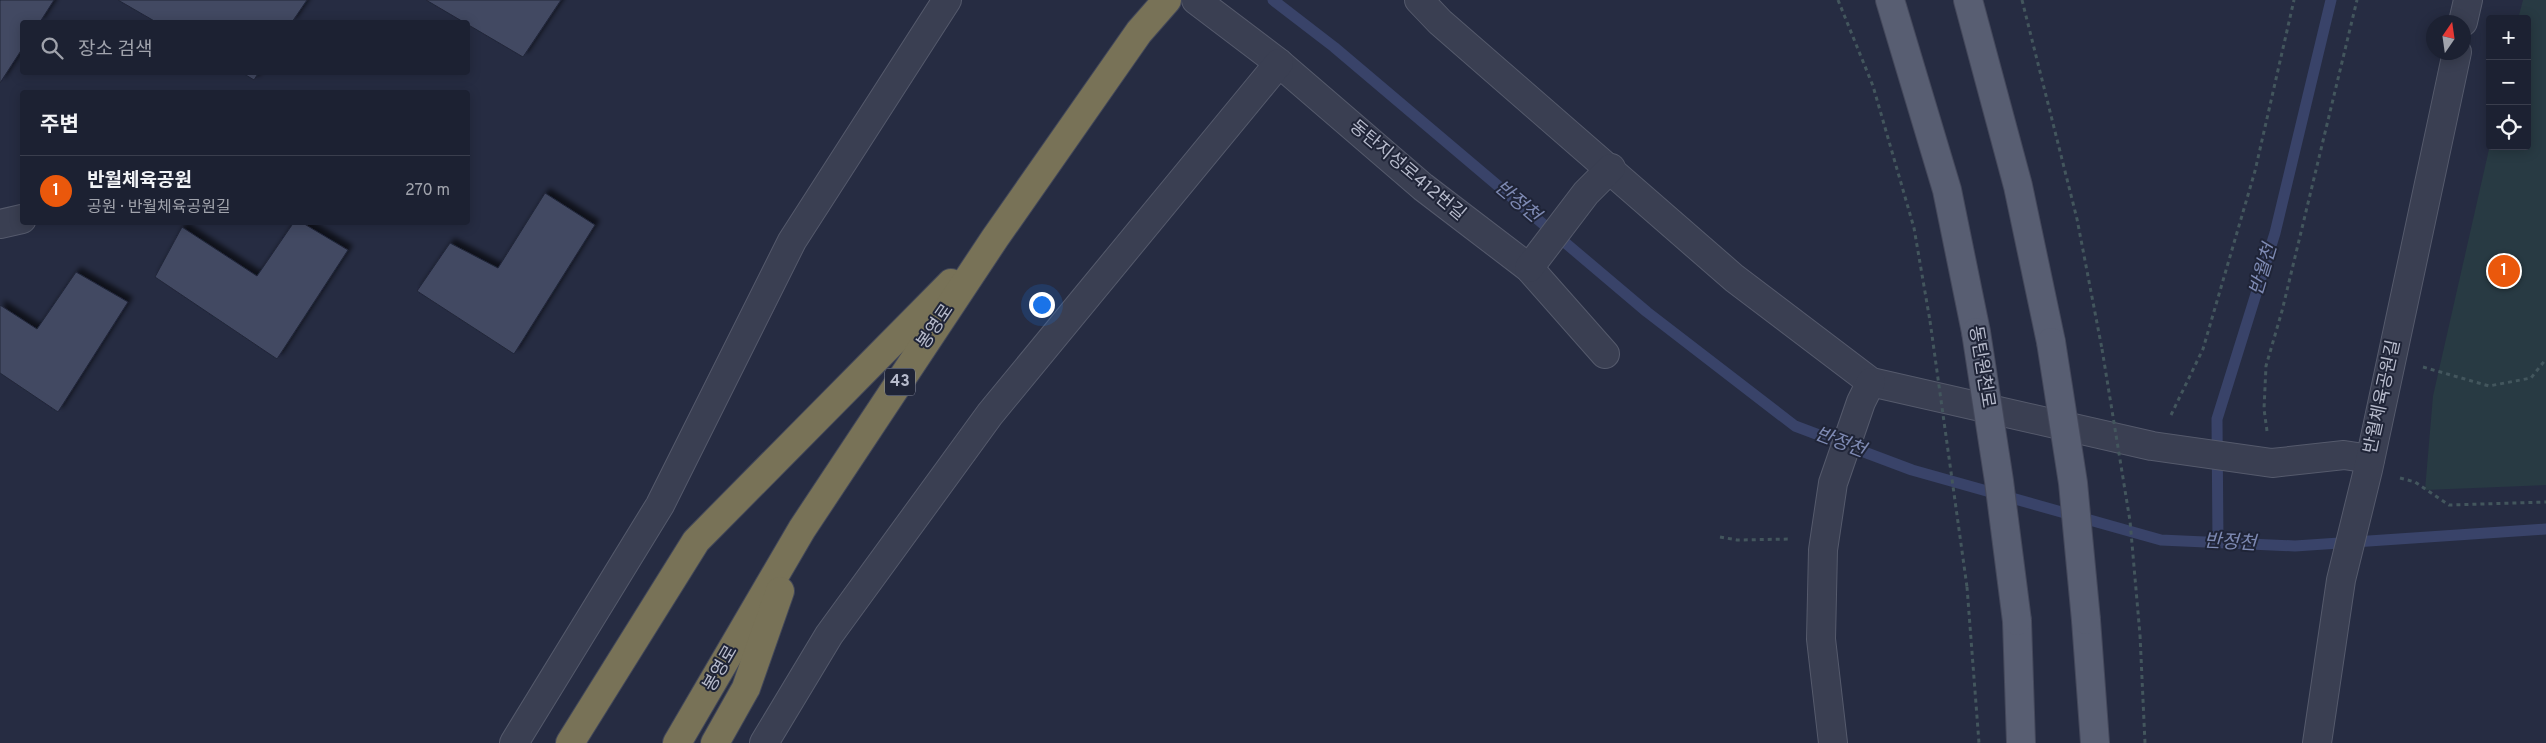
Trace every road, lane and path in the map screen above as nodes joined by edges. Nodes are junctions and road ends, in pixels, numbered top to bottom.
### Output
1 (947, 0) edge
2 (1155, 0) edge
3 (1167, 0) edge
4 (1182, 0) edge
5 (1196, 0) edge
6 (1419, 0) edge
7 (1838, 0) edge
8 (1890, 0) edge
9 (1968, 0) edge
10 (2022, 0) edge
11 (2294, 0) edge
12 (2356, 0) edge
13 (2468, 0) edge
14 (2465, 15) edge
15 (1139, 32) junction
16 (2455, 60) edge
17 (1279, 63) junction
18 (1611, 168) junction
19 (20, 219) edge
20 (0, 224) edge
21 (995, 238) junction
22 (1534, 261) junction
23 (1605, 354) dead end
24 (2391, 358) junction
25 (2546, 360) edge
26 (1866, 392) junction
27 (2162, 448) junction
28 (2263, 462) junction
29 (2368, 470) junction
30 (2546, 502) edge
31 (802, 529) junction
32 (1720, 537) dead end
33 (1824, 539) junction
34 (514, 743) edge
35 (570, 743) edge
36 (678, 743) edge
37 (715, 743) edge
38 (764, 743) edge
39 (1833, 743) edge
40 (1979, 743) edge
41 (2021, 743) edge
42 (2095, 743) edge
43 (2145, 743) edge
44 (2317, 743) edge

1 - 34 street
2 - 15 highway
3 - 15 highway, 봉영로 / 43
4 - 15 highway
5 - 17 street, 동탄지성로412번길
6 - 18 street
7 - 40 path, bridge
8 - 41 main road, 동탄원천로, bridge
9 - 42 main road, bridge
10 - 43 path, bridge
11 - 27 path
12 - 28 path
13 - 14 street
15 - 21 highway, 봉영로 / 43
16 - 24 street, 반월체육공원길
17 - 22 street, 동탄지성로412번길
17 - 38 street
18 - 22 street
18 - 26 street
19 - 20 street
21 - 31 highway, 봉영로 / 43
21 - 35 highway
22 - 23 street, 동탄지성로412번길
24 - 25 path
24 - 29 street, 반월체육공원길
26 - 27 street
26 - 33 street
27 - 28 street
28 - 29 street
29 - 30 path
29 - 44 street, 반월체육공원길
31 - 36 highway, 봉영로 / 43
31 - 37 highway
32 - 33 path
33 - 39 street

